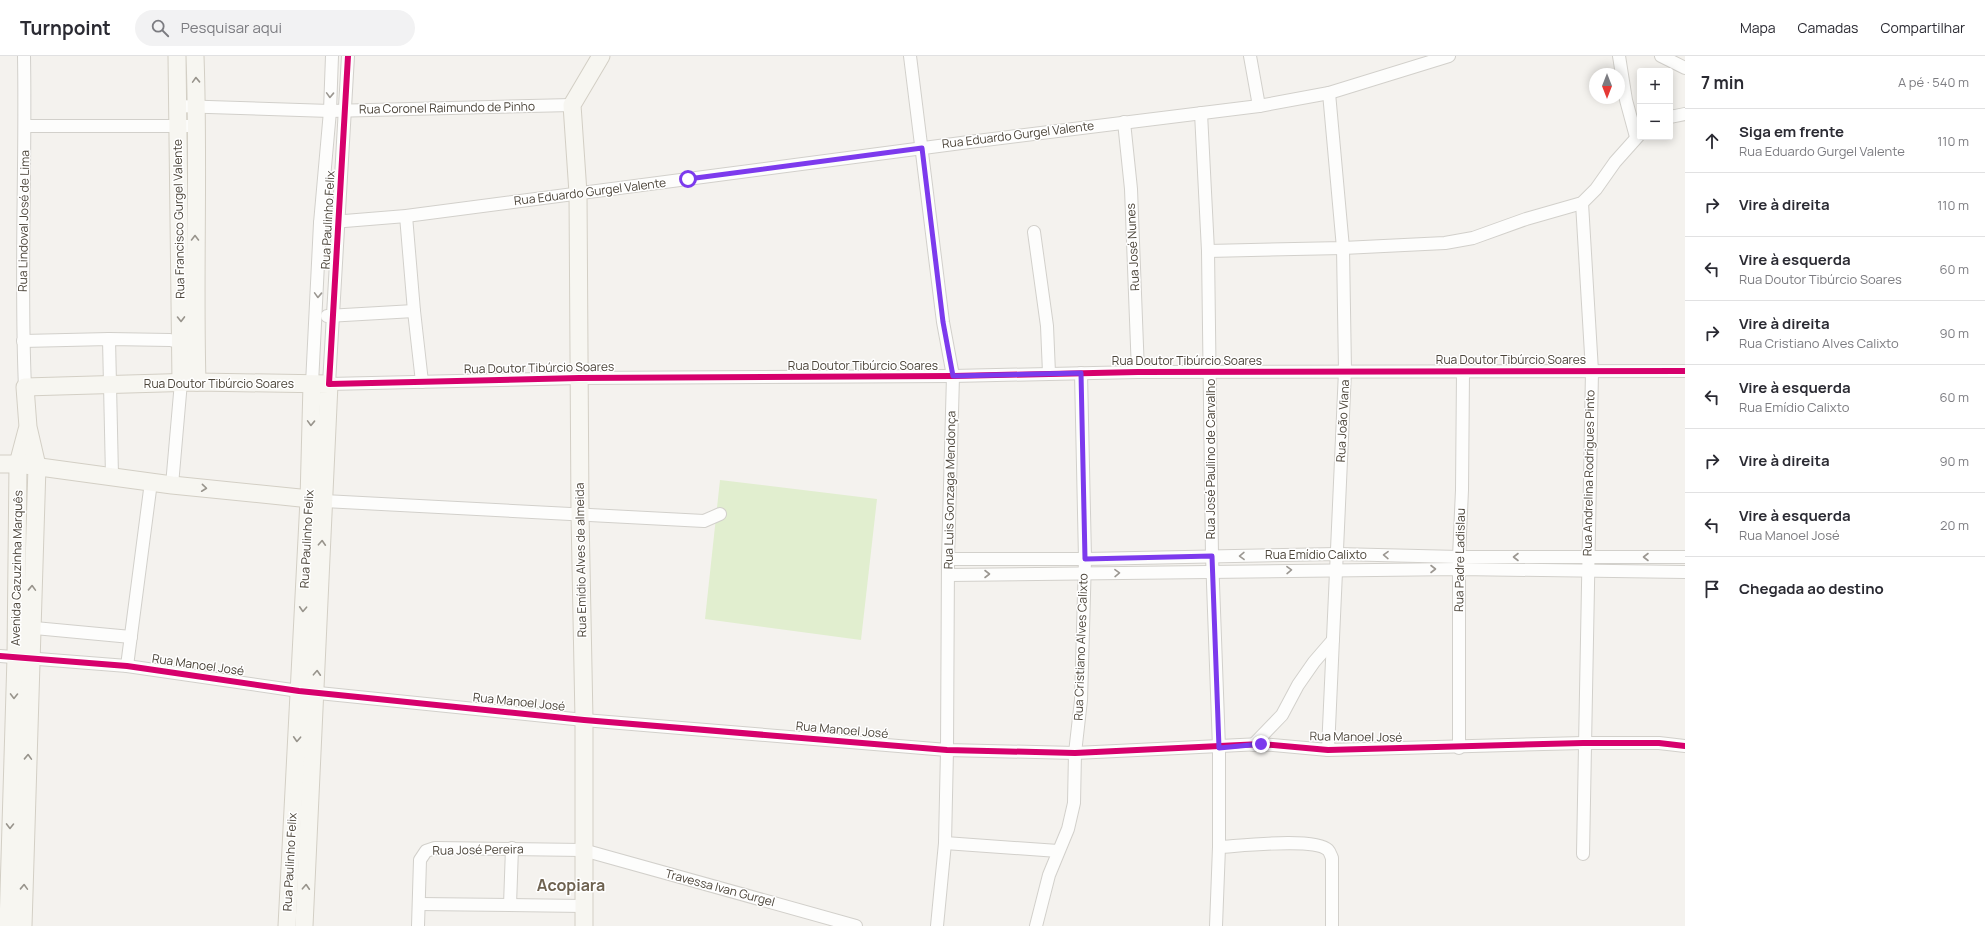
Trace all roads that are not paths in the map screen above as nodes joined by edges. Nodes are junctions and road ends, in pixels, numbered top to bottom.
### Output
1 (24, 56) edge
2 (177, 56) edge
3 (195, 56) edge
4 (332, 56) edge
5 (348, 56) edge
6 (601, 56) edge
7 (910, 56) edge
8 (1250, 56) edge
9 (1450, 56) edge
10 (1619, 56) edge
11 (1661, 56) edge
12 (1685, 68) edge
13 (1329, 93) junction
14 (177, 106) junction
15 (197, 106) junction
16 (572, 106) junction
17 (1259, 106) junction
18 (330, 111) junction
19 (344, 111) junction
20 (1201, 113) junction
21 (1685, 114) edge
22 (1673, 116) edge
23 (1124, 122) junction
24 (177, 125) junction
25 (26, 126) junction
26 (196, 126) junction
27 (1637, 132) edge
28 (1637, 136) edge
29 (922, 148) junction
30 (578, 193) junction
31 (1582, 203) junction
32 (406, 216) junction
33 (338, 222) junction
34 (320, 223) junction
35 (1034, 232) dead end
36 (1343, 248) junction
37 (1208, 251) junction
38 (187, 268) junction
39 (414, 311) junction
40 (317, 315) junction
41 (334, 317) junction
42 (109, 338) junction
43 (23, 341) junction
44 (189, 344) junction
45 (1345, 371) junction
46 (1592, 371) junction
47 (1685, 371) edge
48 (1138, 372) junction
49 (1211, 372) junction
50 (1463, 372) junction
51 (1081, 373) junction
52 (1049, 374) junction
53 (953, 376) junction
54 (579, 378) junction
55 (189, 382) junction
56 (422, 382) junction
57 (110, 384) junction
58 (312, 384) junction
59 (330, 384) junction
60 (25, 387) junction
61 (28, 428) junction
62 (0, 464) edge
63 (18, 464) junction
64 (37, 466) junction
65 (112, 476) junction
66 (151, 482) junction
67 (172, 485) junction
68 (316, 500) junction
69 (580, 514) junction
70 (720, 514) dead end
71 (1337, 554) junction
72 (1212, 556) junction
73 (1587, 557) junction
74 (1685, 557) edge
75 (948, 559) junction
76 (1085, 559) junction
77 (1459, 563) junction
78 (1336, 570) junction
79 (1587, 570) junction
80 (1213, 572) junction
81 (1685, 572) edge
82 (1084, 573) junction
83 (948, 575) junction
84 (23, 626) junction
85 (131, 637) junction
86 (1333, 640) junction
87 (16, 657) edge
88 (127, 666) junction
89 (307, 692) junction
90 (584, 720) junction
91 (1584, 743) junction
92 (1253, 745) junction
93 (1685, 746) edge
94 (1219, 748) junction
95 (1459, 748) junction
96 (947, 750) junction
97 (1328, 750) junction
98 (1075, 753) junction
99 (945, 843) junction
100 (1219, 847) junction
101 (512, 848) junction
102 (583, 850) junction
103 (1058, 851) junction
104 (1582, 854) dead end
105 (419, 904) junction
106 (510, 905) junction
107 (584, 906) junction
108 (8, 926) edge
109 (23, 926) edge
110 (287, 926) edge
111 (304, 926) edge
112 (418, 926) edge
113 (584, 926) edge
114 (856, 926) edge
115 (937, 926) edge
116 (1036, 926) edge
117 (1216, 926) edge
118 (1332, 926) edge

1 - 25 street, Rua Lindoval José de Lima
2 - 14 main road, Rua Francisco Gurgel Valente
15 -> 3 main road, Rua Francisco Gurgel Valente
4 -> 18 street, Rua Paulinho Felix
5 - 19 street, Rua Paulinho Felix
6 - 16 main road
7 - 29 street, Rua Luis Gonzaga Mendonça
8 - 17 street
9 - 13 street, Rua Eduardo Gurgel Valente
10 - 27 street
11 - 12 street
13 - 17 street, Rua Eduardo Gurgel Valente
13 - 36 street, Rua João Viana
14 - 15 street, Rua Coronel Raimundo de Pinho
14 - 24 main road, Rua Francisco Gurgel Valente
15 - 18 street, Rua Coronel Raimundo de Pinho
15 - 26 main road, Rua Francisco Gurgel Valente
16 - 19 street, Rua Coronel Raimundo de Pinho
16 - 30 main road, Rua Emídio Alves de almeida
17 - 20 street, Rua Eduardo Gurgel Valente
18 - 19 street, Rua Coronel Raimundo de Pinho
18 - 34 street, Rua Paulinho Felix
19 - 33 street, Rua Paulinho Felix
20 - 23 street, Rua Eduardo Gurgel Valente
20 - 37 street, Rua José Paulino de Carvalho
21 - 22 street
23 - 29 street, Rua Eduardo Gurgel Valente
23 - 48 street, Rua José Nunes
24 - 25 street
24 - 26 street
24 - 38 main road, Rua Francisco Gurgel Valente
25 - 43 street, Rua Lindoval José de Lima
38 -> 26 main road, Rua Francisco Gurgel Valente
28 - 31 street
29 - 30 street, Rua Eduardo Gurgel Valente
29 - 53 street, Rua Luis Gonzaga Mendonça
30 - 32 street, Rua Eduardo Gurgel Valente
30 - 54 main road, Rua Emídio Alves de almeida
31 - 36 street
31 - 46 street, Rua Andrelina Rodrigues Pinto
32 - 33 street, Rua Eduardo Gurgel Valente
32 - 39 street
33 - 34 street, Rua Eduardo Gurgel Valente
33 - 41 street, Rua Paulinho Felix
34 -> 40 street, Rua Paulinho Felix
35 - 52 street
36 - 37 street
36 - 45 street, Rua João Viana
37 - 49 street, Rua José Paulino de Carvalho
38 - 44 main road, Rua Francisco Gurgel Valente
39 - 41 street
39 - 56 street
40 - 41 street
40 - 58 street, Rua Paulinho Felix
41 - 59 street, Rua Paulinho Felix
42 - 43 street
42 - 44 street
42 - 57 street
43 - 60 street, Rua Lindoval José de Lima
44 - 55 main road, Rua Francisco Gurgel Valente
45 - 49 street, Rua Doutor Tibúrcio Soares
45 - 50 street, Rua Doutor Tibúrcio Soares
45 - 71 street, Rua João Viana
46 - 47 street, Rua Doutor Tibúrcio Soares
46 - 50 street, Rua Doutor Tibúrcio Soares
46 - 73 street, Rua Andrelina Rodrigues Pinto
48 - 49 street, Rua Doutor Tibúrcio Soares
48 - 51 street, Rua Doutor Tibúrcio Soares
49 - 72 street, Rua José Paulino de Carvalho
50 - 77 street, Rua Padre Ladislau
51 - 52 street, Rua Doutor Tibúrcio Soares
51 - 76 street, Rua Cristiano Alves Calixto
52 - 53 street, Rua Doutor Tibúrcio Soares
53 - 54 street, Rua Doutor Tibúrcio Soares
53 - 75 street, Rua Luis Gonzaga Mendonça
54 - 56 street, Rua Doutor Tibúrcio Soares
54 - 69 main road, Rua Emídio Alves de almeida
55 - 57 main road, Rua Doutor Tibúrcio Soares
55 - 58 main road, Rua Doutor Tibúrcio Soares
55 - 67 street
56 - 59 street, Rua Doutor Tibúrcio Soares
57 - 60 main road, Rua Doutor Tibúrcio Soares
57 - 65 street
58 - 59 main road, Rua Doutor Tibúrcio Soares
58 -> 68 main road, Rua Paulinho Felix
59 - 68 main road, Rua Paulinho Felix
60 - 61 main road, Avenida Cazuzinha Marquês
61 - 63 main road, Avenida Cazuzinha Marquês
61 - 64 main road, Avenida Cazuzinha Marquês
62 - 63 main road
63 - 64 main road
63 - 84 main road, Avenida Cazuzinha Marquês
64 - 65 main road
84 -> 64 main road, Avenida Cazuzinha Marquês
65 - 66 main road
66 - 67 main road
66 - 85 street
67 -> 68 main road
68 - 69 street
68 - 89 main road, Rua Paulinho Felix
69 - 70 street
69 - 90 main road, Rua Emídio Alves de almeida
71 -> 72 street, Rua Emídio Calixto
77 -> 71 street, Rua Emídio Calixto
71 - 78 street, Rua João Viana
72 - 76 street, Rua Emídio Calixto
72 - 80 street, Rua José Paulino de Carvalho
74 -> 73 street, Rua Emídio Calixto
73 -> 77 street, Rua Emídio Calixto
73 - 79 street, Rua Andrelina Rodrigues Pinto
75 - 76 street, Rua Emídio Calixto
75 - 83 street, Rua Luis Gonzaga Mendonça
76 - 82 street, Rua Cristiano Alves Calixto
78 -> 77 street, Rua Emídio Calixto
77 - 79 street, Rua Emídio Calixto
77 - 95 street, Rua Padre Ladislau
80 -> 78 street, Rua Emídio Calixto
78 - 86 street, Rua João Viana
79 - 81 street, Rua Emídio Calixto
79 - 91 street, Rua Andrelina Rodrigues Pinto
82 -> 80 street, Rua Emídio Calixto
80 - 94 street, Rua José Paulino de Carvalho
83 -> 82 street, Rua Emídio Calixto
82 - 98 street, Rua Cristiano Alves Calixto
83 - 96 street, Rua Luis Gonzaga Mendonça
84 - 85 street
84 - 87 main road, Avenida Cazuzinha Marquês
85 - 88 street
86 - 92 street
86 - 97 street, Rua João Viana
87 - 88 street, Rua Manoel José
87 -> 108 main road, Avenida Cazuzinha Marquês
109 -> 87 main road, Avenida Cazuzinha Marquês
88 - 89 street, Rua Manoel José
89 - 90 street, Rua Manoel José
89 -> 110 main road, Rua Paulinho Felix
111 -> 89 main road, Rua Paulinho Felix
90 - 96 street, Rua Manoel José
90 - 102 main road, Rua Emídio Alves de almeida
91 - 93 street, Rua Manoel José
91 - 95 street, Rua Manoel José
91 - 104 street, Rua Andrelina Rodrigues Pinto
92 - 94 street, Rua Manoel José
92 - 97 street, Rua Manoel José
94 - 98 street, Rua Manoel José
94 - 100 street, Rua José Paulino de Carvalho
95 - 97 street, Rua Manoel José
96 - 98 street, Rua Manoel José
96 - 99 street, Rua Luis Gonzaga Mendonça
98 - 103 street, Rua Cristiano Alves Calixto
99 - 103 street
99 - 115 street, Rua Luis Gonzaga Mendonça
100 - 117 street, Rua José Paulino de Carvalho
100 - 118 street
101 - 102 street, Rua José Pereira
101 - 105 street, Rua José Pereira
101 - 106 street
102 - 107 main road, Rua Emídio Alves de almeida
102 - 114 street, Travessa Ivan Gurgel
103 - 116 street, Rua Cristiano Alves Calixto
105 - 106 street
105 - 112 street, Rua José Pereira
106 - 107 street
107 - 113 main road, Rua Emídio Alves de almeida

